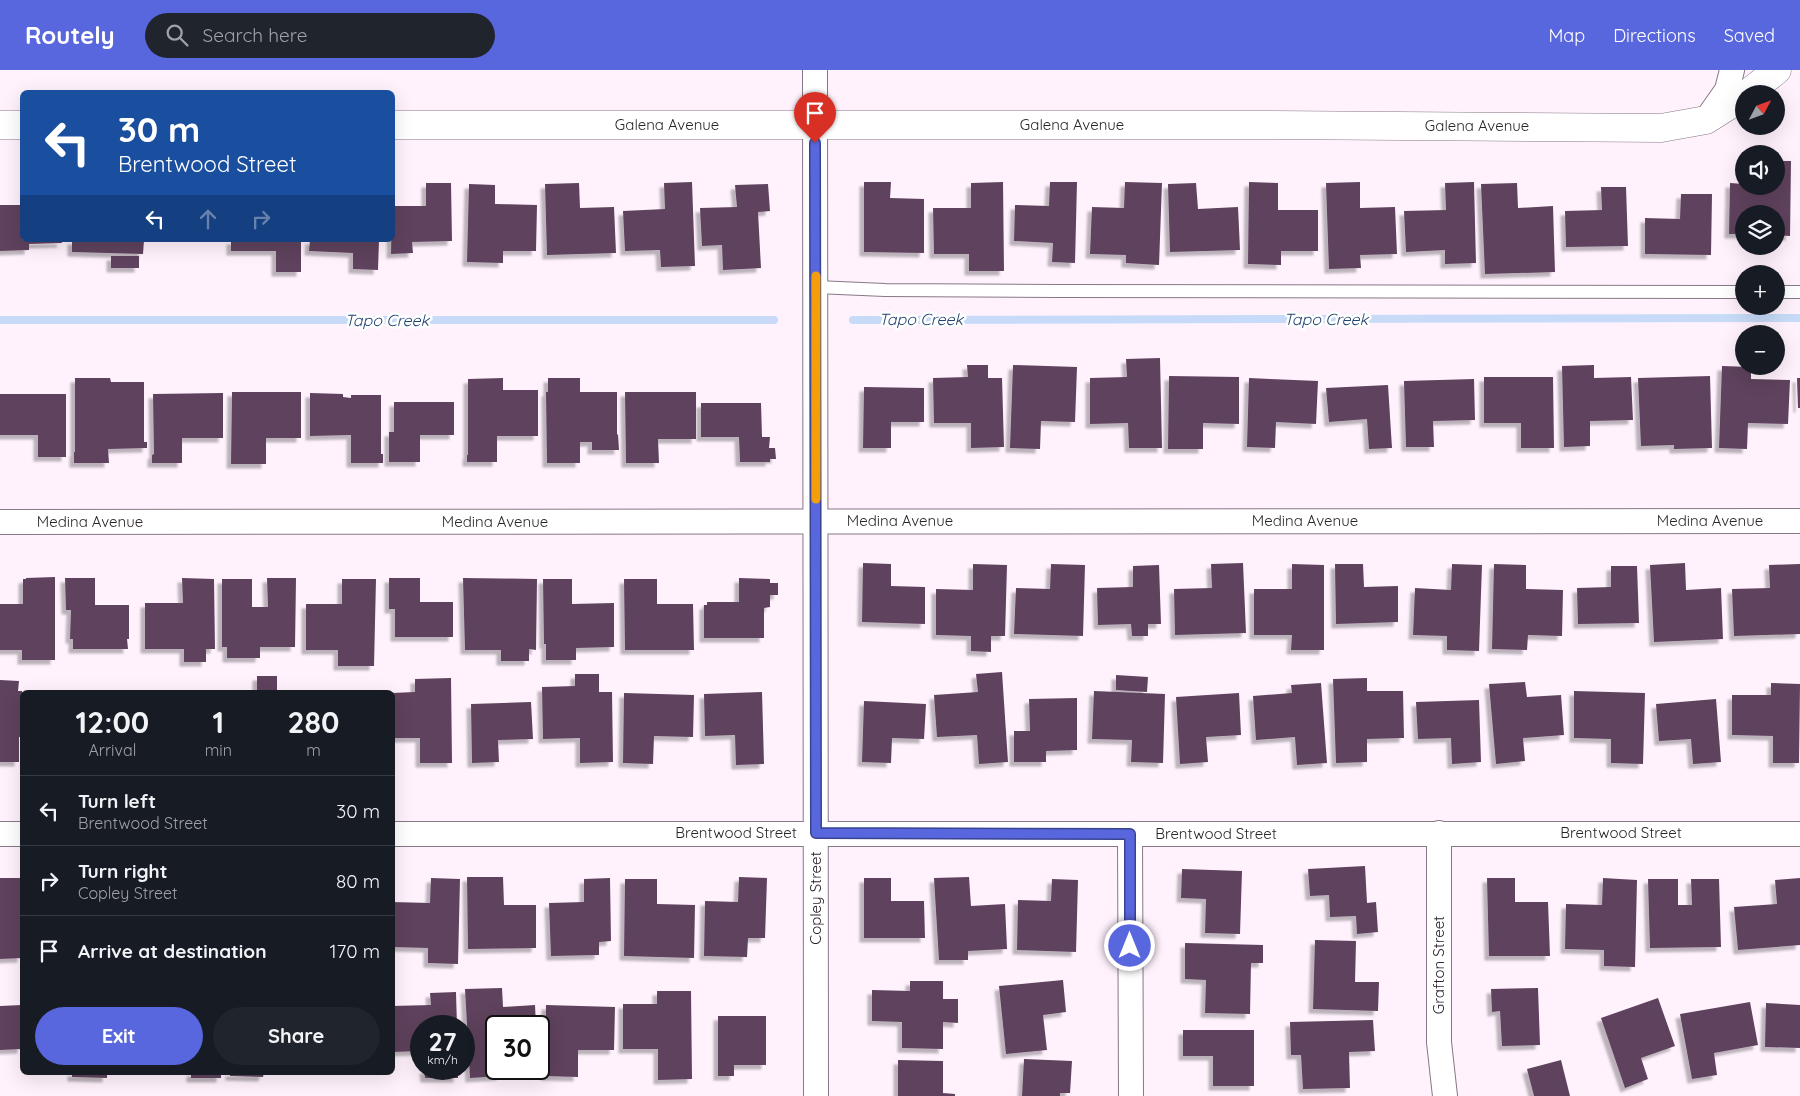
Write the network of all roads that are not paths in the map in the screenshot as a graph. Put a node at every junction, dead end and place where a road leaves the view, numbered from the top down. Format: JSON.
{"nodes":[{"id":1,"x":816,"y":70,"type":"edge"},
{"id":2,"x":1732,"y":70,"type":"edge"},
{"id":3,"x":1777,"y":70,"type":"edge"},
{"id":4,"x":1758,"y":85,"type":"edge"},
{"id":5,"x":1735,"y":102,"type":"edge"},
{"id":6,"x":1706,"y":120,"type":"junction"},
{"id":7,"x":395,"y":125,"type":"edge"},
{"id":8,"x":815,"y":125,"type":"junction"},
{"id":9,"x":0,"y":126,"type":"edge"},
{"id":10,"x":20,"y":126,"type":"edge"},
{"id":11,"x":816,"y":287,"type":"junction"},
{"id":12,"x":1735,"y":292,"type":"edge"},
{"id":13,"x":1785,"y":292,"type":"edge"},
{"id":14,"x":1800,"y":292,"type":"edge"},
{"id":15,"x":816,"y":521,"type":"junction"},
{"id":16,"x":1800,"y":521,"type":"edge"},
{"id":17,"x":0,"y":522,"type":"edge"},
{"id":18,"x":816,"y":833,"type":"junction"},
{"id":19,"x":1439,"y":833,"type":"junction"},
{"id":20,"x":0,"y":834,"type":"edge"},
{"id":21,"x":20,"y":834,"type":"edge"},
{"id":22,"x":395,"y":834,"type":"edge"},
{"id":23,"x":1130,"y":834,"type":"junction"},
{"id":24,"x":1800,"y":834,"type":"edge"},
{"id":25,"x":816,"y":1096,"type":"edge"},
{"id":26,"x":1131,"y":1096,"type":"edge"},
{"id":27,"x":1445,"y":1096,"type":"edge"}],
"edges":[{"from":1,"to":8,"type":"street","name":"Copley Street"},
{"from":2,"to":6,"type":"street"},
{"from":3,"to":4,"type":"street"},
{"from":5,"to":6,"type":"street","name":"Galena Avenue"},
{"from":6,"to":8,"type":"street","name":"Galena Avenue"},
{"from":7,"to":8,"type":"street","name":"Galena Avenue"},
{"from":8,"to":11,"type":"street","name":"Copley Street"},
{"from":9,"to":10,"type":"street"},
{"from":11,"to":12,"type":"lane"},
{"from":11,"to":15,"type":"street","name":"Copley Street"},
{"from":13,"to":14,"type":"lane"},
{"from":15,"to":16,"type":"street","name":"Medina Avenue"},
{"from":15,"to":17,"type":"street","name":"Medina Avenue"},
{"from":15,"to":18,"type":"street","name":"Copley Street"},
{"from":18,"to":22,"type":"street","name":"Brentwood Street"},
{"from":18,"to":23,"type":"street","name":"Brentwood Street"},
{"from":18,"to":25,"type":"street","name":"Copley Street"},
{"from":19,"to":23,"type":"street","name":"Brentwood Street"},
{"from":19,"to":24,"type":"street","name":"Brentwood Street"},
{"from":19,"to":27,"type":"street","name":"Grafton Street"},
{"from":20,"to":21,"type":"street"},
{"from":23,"to":26,"type":"street"}]}
